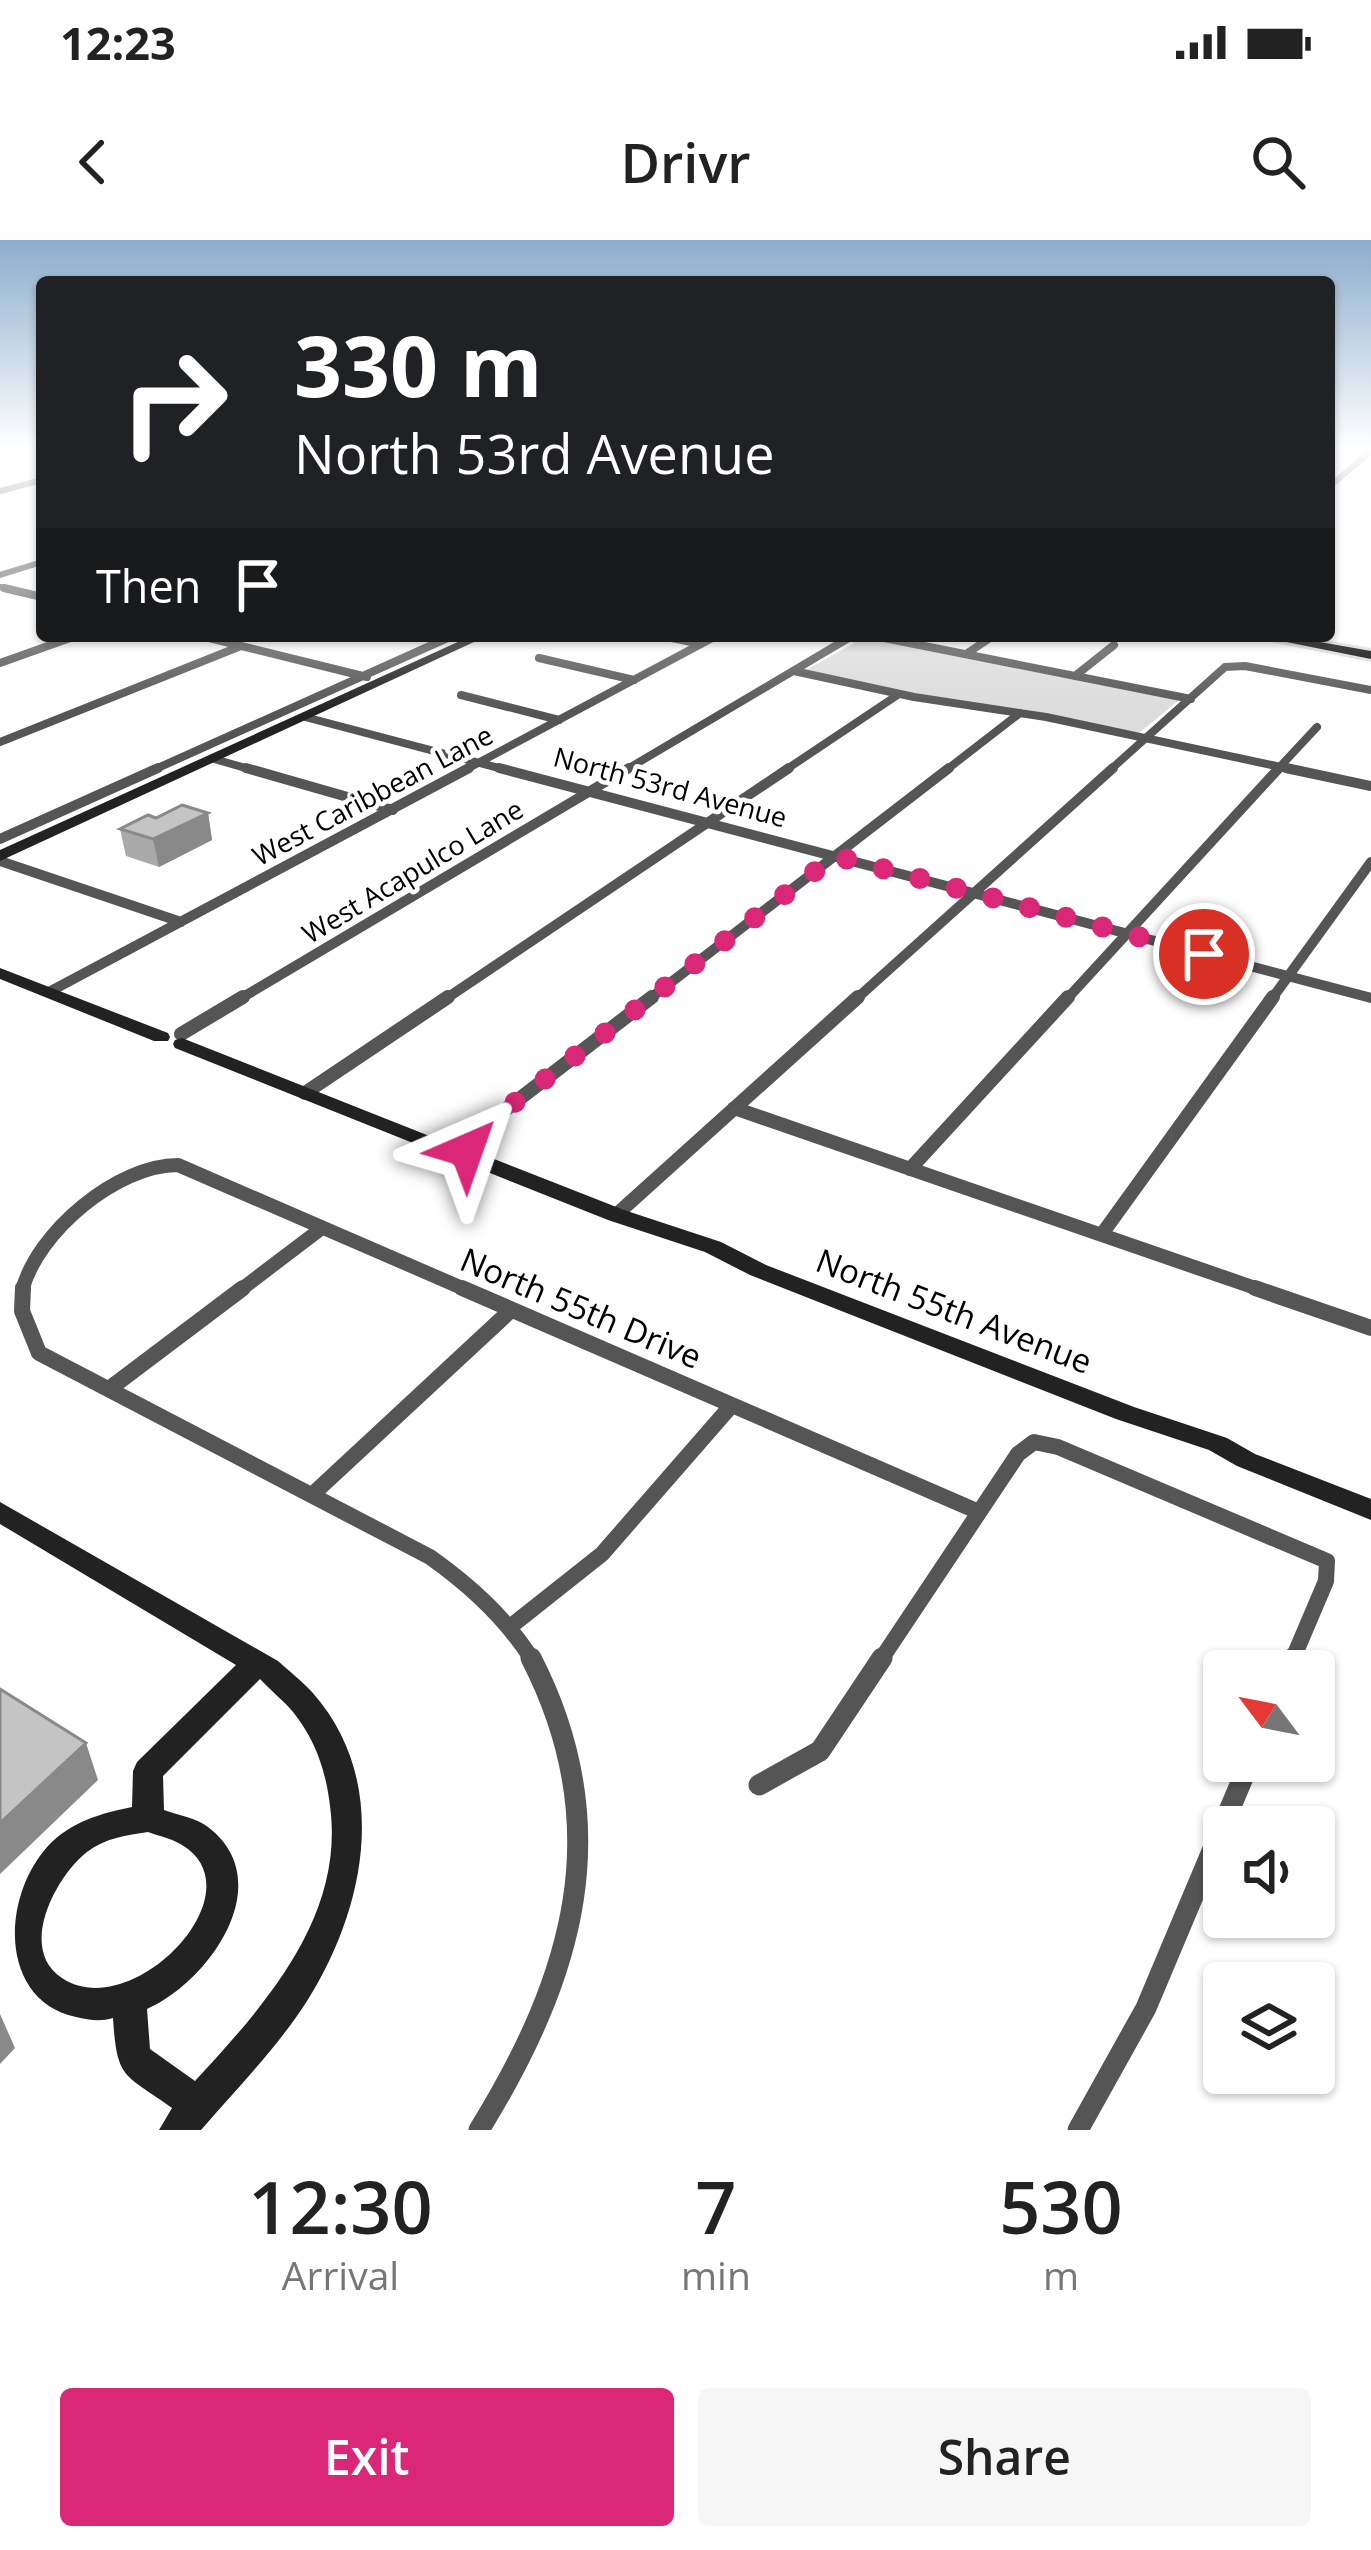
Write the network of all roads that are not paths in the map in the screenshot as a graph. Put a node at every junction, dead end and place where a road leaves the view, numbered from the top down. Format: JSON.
{"nodes":[{"id":1,"x":36,"y":564,"type":"edge"},
{"id":2,"x":0,"y":575,"type":"edge"},
{"id":3,"x":0,"y":586,"type":"edge"},
{"id":4,"x":36,"y":595,"type":"edge"},
{"id":5,"x":60,"y":642,"type":"edge"},
{"id":6,"x":225,"y":642,"type":"edge"},
{"id":7,"x":439,"y":642,"type":"edge"},
{"id":8,"x":468,"y":642,"type":"edge"},
{"id":9,"x":691,"y":642,"type":"edge"},
{"id":10,"x":705,"y":642,"type":"edge"},
{"id":11,"x":842,"y":642,"type":"edge"},
{"id":12,"x":905,"y":642,"type":"edge"},
{"id":13,"x":983,"y":642,"type":"edge"},
{"id":14,"x":1295,"y":642,"type":"edge"},
{"id":15,"x":701,"y":644,"type":"junction"},
{"id":16,"x":1114,"y":645,"type":"dead end"},
{"id":17,"x":241,"y":646,"type":"junction"},
{"id":18,"x":966,"y":654,"type":"junction"},
{"id":19,"x":1371,"y":656,"type":"edge"},
{"id":20,"x":539,"y":658,"type":"dead end"},
{"id":21,"x":0,"y":664,"type":"edge"},
{"id":22,"x":794,"y":671,"type":"junction"},
{"id":23,"x":364,"y":676,"type":"junction"},
{"id":24,"x":1075,"y":676,"type":"junction"},
{"id":25,"x":634,"y":680,"type":"junction"},
{"id":26,"x":384,"y":681,"type":"junction"},
{"id":27,"x":1371,"y":690,"type":"edge"},
{"id":28,"x":899,"y":694,"type":"junction"},
{"id":29,"x":461,"y":695,"type":"dead end"},
{"id":30,"x":1191,"y":699,"type":"junction"},
{"id":31,"x":1020,"y":713,"type":"junction"},
{"id":32,"x":305,"y":717,"type":"junction"},
{"id":33,"x":559,"y":720,"type":"junction"},
{"id":34,"x":1317,"y":727,"type":"dead end"},
{"id":35,"x":1147,"y":738,"type":"junction"},
{"id":36,"x":0,"y":742,"type":"edge"},
{"id":37,"x":214,"y":758,"type":"junction"},
{"id":38,"x":479,"y":763,"type":"junction"},
{"id":39,"x":1280,"y":766,"type":"junction"},
{"id":40,"x":120,"y":786,"type":"junction"},
{"id":41,"x":1371,"y":786,"type":"edge"},
{"id":42,"x":141,"y":792,"type":"junction"},
{"id":43,"x":591,"y":792,"type":"junction"},
{"id":44,"x":393,"y":810,"type":"junction"},
{"id":45,"x":708,"y":823,"type":"junction"},
{"id":46,"x":0,"y":839,"type":"edge"},
{"id":47,"x":835,"y":856,"type":"junction"},
{"id":48,"x":0,"y":858,"type":"edge"},
{"id":49,"x":1371,"y":862,"type":"edge"},
{"id":50,"x":975,"y":893,"type":"junction"},
{"id":51,"x":181,"y":922,"type":"junction"},
{"id":52,"x":1124,"y":932,"type":"junction"},
{"id":53,"x":0,"y":974,"type":"edge"},
{"id":54,"x":1289,"y":976,"type":"junction"},
{"id":55,"x":49,"y":992,"type":"junction"},
{"id":56,"x":1371,"y":998,"type":"edge"},
{"id":57,"x":174,"y":1038,"type":"junction"},
{"id":58,"x":305,"y":1093,"type":"junction"},
{"id":59,"x":734,"y":1108,"type":"junction"},
{"id":60,"x":463,"y":1149,"type":"junction"},
{"id":61,"x":910,"y":1169,"type":"junction"},
{"id":62,"x":616,"y":1215,"type":"junction"},
{"id":63,"x":322,"y":1228,"type":"junction"},
{"id":64,"x":1102,"y":1234,"type":"junction"},
{"id":65,"x":510,"y":1311,"type":"junction"},
{"id":66,"x":1371,"y":1328,"type":"edge"},
{"id":67,"x":109,"y":1389,"type":"junction"},
{"id":68,"x":731,"y":1406,"type":"junction"},
{"id":69,"x":313,"y":1494,"type":"junction"},
{"id":70,"x":1371,"y":1510,"type":"edge"},
{"id":71,"x":0,"y":1512,"type":"edge"},
{"id":72,"x":979,"y":1512,"type":"junction"},
{"id":73,"x":510,"y":1627,"type":"junction"},
{"id":74,"x":1297,"y":1650,"type":"edge"},
{"id":75,"x":257,"y":1664,"type":"junction"},
{"id":76,"x":1241,"y":1782,"type":"edge"},
{"id":77,"x":759,"y":1785,"type":"dead end"},
{"id":78,"x":148,"y":1819,"type":"junction"},
{"id":79,"x":129,"y":1999,"type":"junction"},
{"id":80,"x":187,"y":2118,"type":"edge"},
{"id":81,"x":479,"y":2130,"type":"edge"},
{"id":82,"x":1078,"y":2130,"type":"edge"}],
"edges":[{"from":1,"to":2,"type":"street"},
{"from":3,"to":4,"type":"street"},
{"from":5,"to":21,"type":"street"},
{"from":6,"to":17,"type":"street"},
{"from":7,"to":23,"type":"street"},
{"from":8,"to":26,"type":"street"},
{"from":9,"to":15,"type":"street"},
{"from":10,"to":15,"type":"street","name":"West Caribbean Lane"},
{"from":11,"to":22,"type":"street","name":"West Acapulco Lane"},
{"from":12,"to":18,"type":"street"},
{"from":13,"to":18,"type":"street"},
{"from":14,"to":19,"type":"main road"},
{"from":15,"to":25,"type":"street","name":"West Caribbean Lane"},
{"from":16,"to":24,"type":"street"},
{"from":17,"to":23,"type":"street"},
{"from":17,"to":36,"type":"street"},
{"from":18,"to":24,"type":"street"},
{"from":20,"to":25,"type":"street"},
{"from":22,"to":28,"type":"street"},
{"from":22,"to":43,"type":"street","name":"West Acapulco Lane"},
{"from":23,"to":26,"type":"street"},
{"from":23,"to":40,"type":"street"},
{"from":24,"to":30,"type":"street"},
{"from":25,"to":33,"type":"street","name":"West Caribbean Lane"},
{"from":26,"to":32,"type":"street"},
{"from":27,"to":30,"type":"street"},
{"from":28,"to":31,"type":"street"},
{"from":28,"to":45,"type":"street"},
{"from":29,"to":33,"type":"street"},
{"from":30,"to":35,"type":"street"},
{"from":31,"to":35,"type":"street"},
{"from":31,"to":47,"type":"street"},
{"from":32,"to":37,"type":"street"},
{"from":32,"to":38,"type":"street","name":"North 53rd Avenue"},
{"from":33,"to":38,"type":"street","name":"West Caribbean Lane"},
{"from":34,"to":39,"type":"street"},
{"from":35,"to":39,"type":"street"},
{"from":35,"to":50,"type":"street"},
{"from":37,"to":42,"type":"street"},
{"from":37,"to":44,"type":"street"},
{"from":38,"to":43,"type":"street","name":"North 53rd Avenue"},
{"from":38,"to":44,"type":"street","name":"West Caribbean Lane"},
{"from":39,"to":41,"type":"street"},
{"from":39,"to":52,"type":"street"},
{"from":40,"to":42,"type":"street"},
{"from":40,"to":46,"type":"street"},
{"from":42,"to":48,"type":"street"},
{"from":43,"to":45,"type":"street","name":"North 53rd Avenue"},
{"from":43,"to":57,"type":"street","name":"West Acapulco Lane"},
{"from":44,"to":51,"type":"street","name":"West Caribbean Lane"},
{"from":45,"to":47,"type":"street","name":"North 53rd Avenue"},
{"from":45,"to":58,"type":"street"},
{"from":47,"to":50,"type":"street","name":"North 53rd Avenue"},
{"from":47,"to":60,"type":"street"},
{"from":48,"to":51,"type":"street"},
{"from":49,"to":54,"type":"street"},
{"from":50,"to":52,"type":"street","name":"North 53rd Avenue"},
{"from":50,"to":59,"type":"street"},
{"from":51,"to":55,"type":"street","name":"West Caribbean Lane"},
{"from":52,"to":54,"type":"street","name":"North 53rd Avenue"},
{"from":52,"to":61,"type":"street"},
{"from":53,"to":55,"type":"street","name":"North 55th Avenue"},
{"from":54,"to":56,"type":"street","name":"North 53rd Avenue"},
{"from":54,"to":64,"type":"street"},
{"from":55,"to":57,"type":"street","name":"North 55th Avenue"},
{"from":57,"to":58,"type":"street","name":"North 55th Avenue"},
{"from":58,"to":60,"type":"street","name":"North 55th Avenue"},
{"from":59,"to":61,"type":"street"},
{"from":59,"to":62,"type":"street"},
{"from":60,"to":62,"type":"street","name":"North 55th Avenue"},
{"from":61,"to":64,"type":"street"},
{"from":62,"to":70,"type":"street","name":"North 55th Avenue"},
{"from":63,"to":65,"type":"street","name":"North 55th Drive"},
{"from":63,"to":67,"type":"street"},
{"from":63,"to":67,"type":"street","name":"North 55th Drive"},
{"from":64,"to":66,"type":"street"},
{"from":65,"to":68,"type":"street","name":"North 55th Drive"},
{"from":65,"to":69,"type":"street"},
{"from":67,"to":69,"type":"street"},
{"from":68,"to":72,"type":"street","name":"North 55th Drive"},
{"from":68,"to":73,"type":"street"},
{"from":69,"to":73,"type":"street"},
{"from":71,"to":75,"type":"street"},
{"from":72,"to":74,"type":"street"},
{"from":72,"to":77,"type":"street"},
{"from":73,"to":81,"type":"street"},
{"from":75,"to":78,"type":"street"},
{"from":75,"to":80,"type":"street"},
{"from":76,"to":82,"type":"street"},
{"from":78,"to":79,"type":"street"},
{"from":78,"to":79,"type":"street"},
{"from":79,"to":80,"type":"street"}]}
